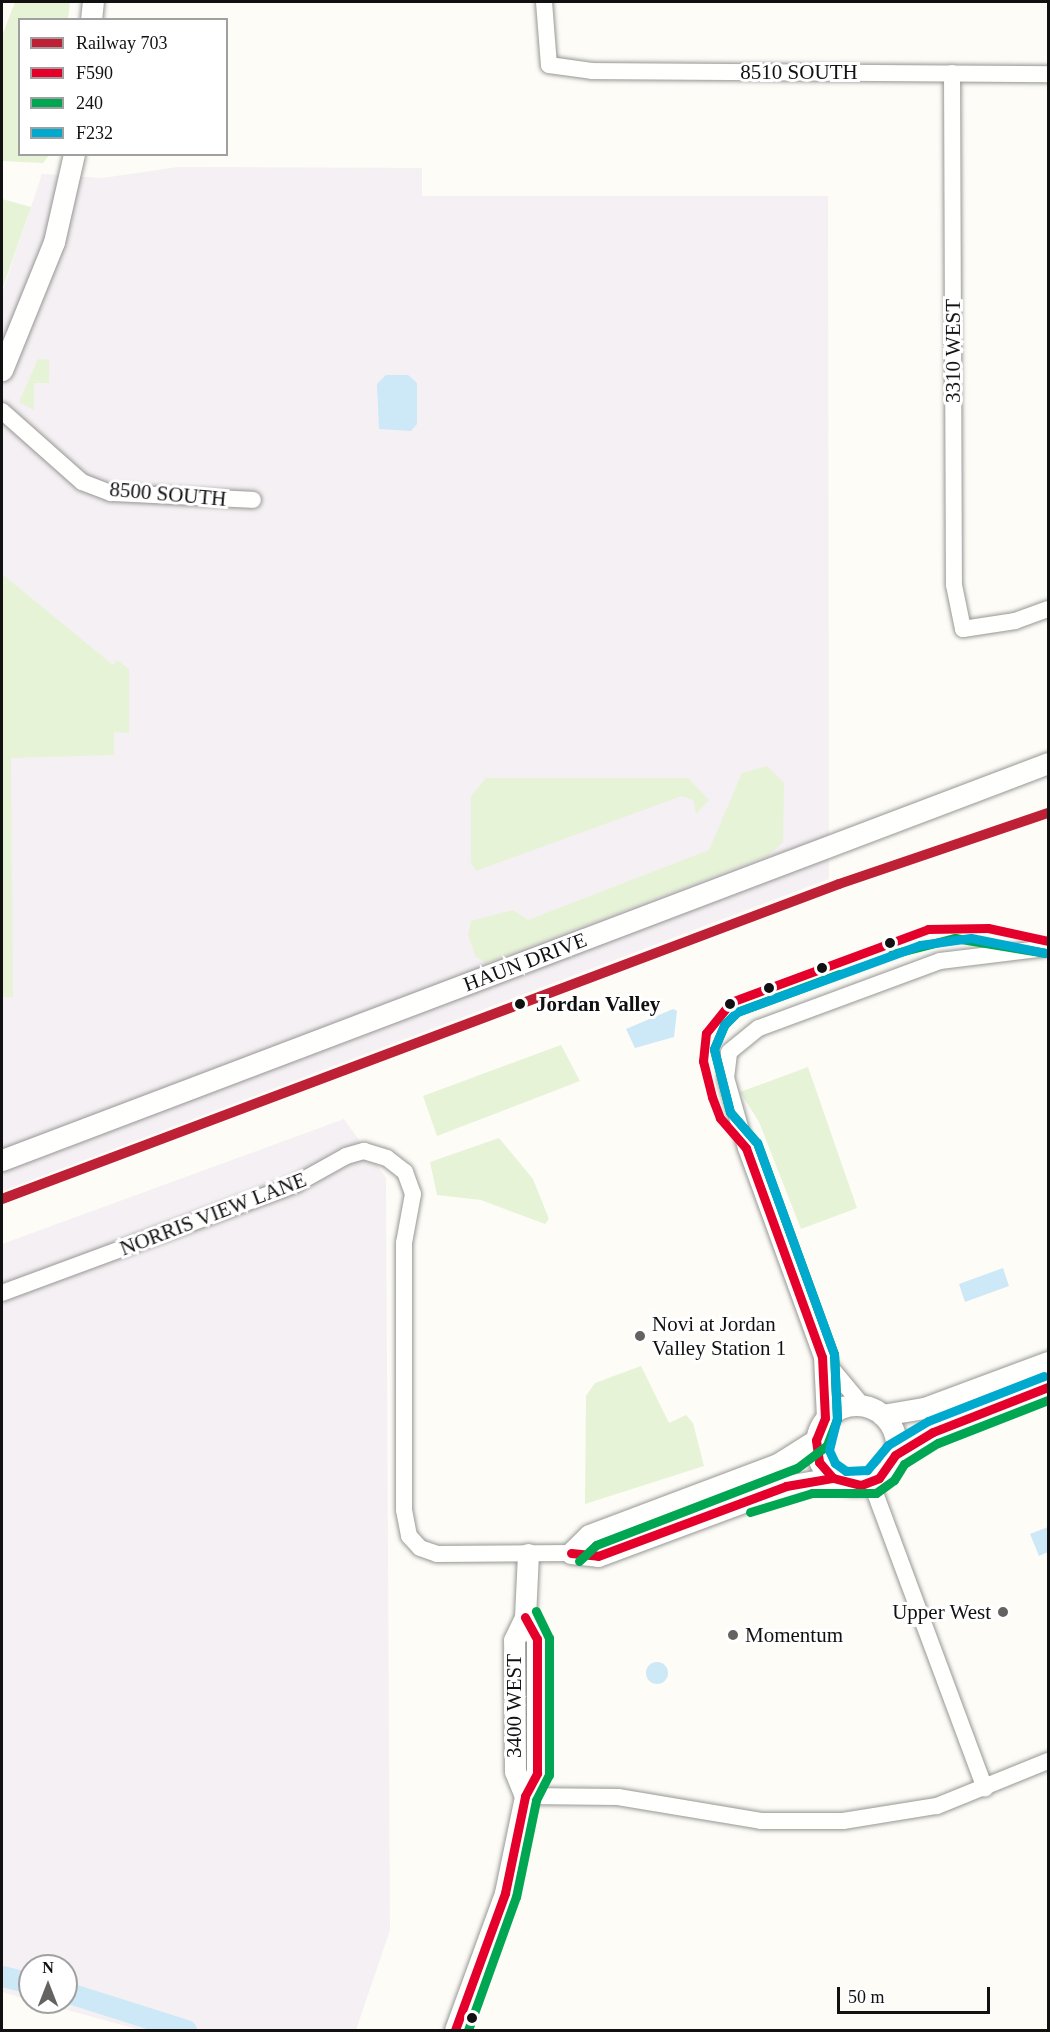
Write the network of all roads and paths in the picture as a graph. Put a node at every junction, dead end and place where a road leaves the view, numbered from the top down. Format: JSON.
{"nodes":[{"id":1,"x":93,"y":2,"type":"edge"},
{"id":2,"x":544,"y":2,"type":"edge"},
{"id":3,"x":91,"y":18,"type":"edge"},
{"id":4,"x":952,"y":73,"type":"junction"},
{"id":5,"x":1048,"y":74,"type":"edge"},
{"id":6,"x":74,"y":156,"type":"edge"},
{"id":7,"x":2,"y":370,"type":"edge"},
{"id":8,"x":2,"y":411,"type":"edge"},
{"id":9,"x":254,"y":500,"type":"dead end"},
{"id":10,"x":1048,"y":609,"type":"edge"},
{"id":11,"x":1048,"y":763,"type":"edge"},
{"id":12,"x":1048,"y":948,"type":"edge"},
{"id":13,"x":2,"y":1160,"type":"edge"},
{"id":14,"x":2,"y":1293,"type":"edge"},
{"id":15,"x":822,"y":1357,"type":"junction"},
{"id":16,"x":1048,"y":1362,"type":"edge"},
{"id":17,"x":1048,"y":1387,"type":"edge"},
{"id":18,"x":862,"y":1405,"type":"junction"},
{"id":19,"x":882,"y":1415,"type":"junction"},
{"id":20,"x":825,"y":1418,"type":"junction"},
{"id":21,"x":816,"y":1440,"type":"junction"},
{"id":22,"x":895,"y":1455,"type":"junction"},
{"id":23,"x":833,"y":1478,"type":"junction"},
{"id":24,"x":871,"y":1482,"type":"junction"},
{"id":25,"x":572,"y":1553,"type":"junction"},
{"id":26,"x":528,"y":1554,"type":"junction"},
{"id":27,"x":1048,"y":1761,"type":"edge"},
{"id":28,"x":985,"y":1788,"type":"junction"},
{"id":29,"x":525,"y":1796,"type":"junction"},
{"id":30,"x":455,"y":2031,"type":"edge"}],
"edges":[{"from":1,"to":3,"type":"street"},
{"from":2,"to":4,"type":"street","name":"8510 SOUTH"},
{"from":4,"to":5,"type":"street","name":"8510 SOUTH"},
{"from":4,"to":10,"type":"street","name":"3310 WEST"},
{"from":6,"to":7,"type":"street"},
{"from":8,"to":9,"type":"street","name":"8500 SOUTH"},
{"from":11,"to":13,"type":"street","name":"HAUN DRIVE"},
{"from":12,"to":15,"type":"street"},
{"from":14,"to":26,"type":"street","name":"NORRIS VIEW LANE"},
{"from":15,"to":18,"type":"street"},
{"from":15,"to":20,"type":"street"},
{"from":16,"to":19,"type":"street"},
{"from":17,"to":22,"type":"street"},
{"from":18,"to":19,"type":"street"},
{"from":18,"to":20,"type":"street"},
{"from":19,"to":22,"type":"street"},
{"from":20,"to":21,"type":"street"},
{"from":21,"to":23,"type":"street"},
{"from":21,"to":25,"type":"street"},
{"from":22,"to":24,"type":"street"},
{"from":23,"to":24,"type":"street"},
{"from":23,"to":25,"type":"street"},
{"from":24,"to":28,"type":"street"},
{"from":25,"to":26,"type":"street"},
{"from":26,"to":29,"type":"street","name":"3400 WEST"},
{"from":27,"to":28,"type":"street"},
{"from":28,"to":29,"type":"street"},
{"from":29,"to":30,"type":"street"}]}
